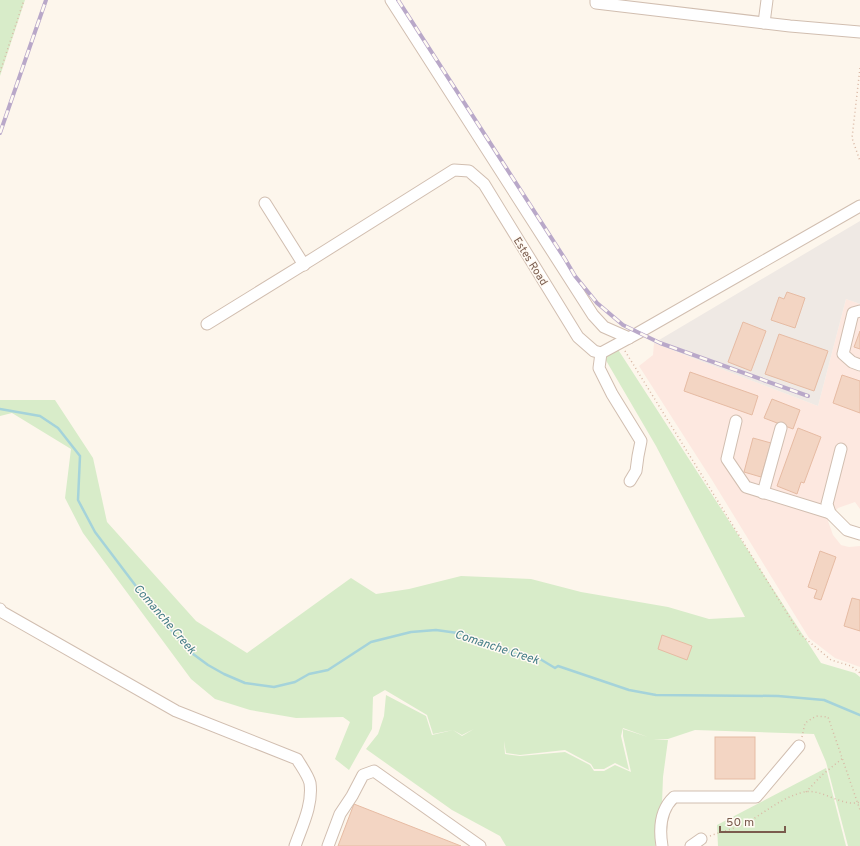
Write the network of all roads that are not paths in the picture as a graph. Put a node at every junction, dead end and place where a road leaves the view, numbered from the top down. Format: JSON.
{"nodes":[{"id":1,"x":391,"y":0,"type":"edge"},
{"id":2,"x":596,"y":0,"type":"edge"},
{"id":3,"x":767,"y":0,"type":"edge"},
{"id":4,"x":764,"y":23,"type":"junction"},
{"id":5,"x":860,"y":32,"type":"edge"},
{"id":6,"x":265,"y":203,"type":"dead end"},
{"id":7,"x":860,"y":206,"type":"edge"},
{"id":8,"x":304,"y":265,"type":"junction"},
{"id":9,"x":860,"y":311,"type":"edge"},
{"id":10,"x":207,"y":324,"type":"dead end"},
{"id":11,"x":625,"y":340,"type":"junction"},
{"id":12,"x":601,"y":353,"type":"junction"},
{"id":13,"x":860,"y":365,"type":"edge"},
{"id":14,"x":736,"y":421,"type":"dead end"},
{"id":15,"x":781,"y":428,"type":"dead end"},
{"id":16,"x":841,"y":449,"type":"dead end"},
{"id":17,"x":630,"y":480,"type":"dead end"},
{"id":18,"x":763,"y":493,"type":"junction"},
{"id":19,"x":830,"y":513,"type":"junction"},
{"id":20,"x":860,"y":534,"type":"edge"},
{"id":21,"x":1,"y":610,"type":"edge"},
{"id":22,"x":799,"y":746,"type":"road end"},
{"id":23,"x":701,"y":839,"type":"road end"},
{"id":24,"x":295,"y":846,"type":"edge"},
{"id":25,"x":328,"y":846,"type":"edge"},
{"id":26,"x":480,"y":846,"type":"edge"},
{"id":27,"x":662,"y":846,"type":"edge"},
{"id":28,"x":691,"y":846,"type":"edge"}],
"edges":[{"from":1,"to":11,"type":"street"},
{"from":2,"to":4,"type":"street"},
{"from":3,"to":4,"type":"street"},
{"from":4,"to":5,"type":"street"},
{"from":6,"to":8,"type":"street"},
{"from":7,"to":11,"type":"street"},
{"from":8,"to":10,"type":"street","name":"Estes Road"},
{"from":8,"to":12,"type":"street","name":"Estes Road"},
{"from":9,"to":13,"type":"street"},
{"from":11,"to":12,"type":"street"},
{"from":12,"to":17,"type":"street"},
{"from":14,"to":18,"type":"street"},
{"from":15,"to":18,"type":"street"},
{"from":16,"to":19,"type":"street"},
{"from":18,"to":19,"type":"street"},
{"from":19,"to":20,"type":"street"},
{"from":21,"to":24,"type":"street"},
{"from":22,"to":27,"type":"street"},
{"from":23,"to":28,"type":"street"},
{"from":25,"to":26,"type":"street"}]}
